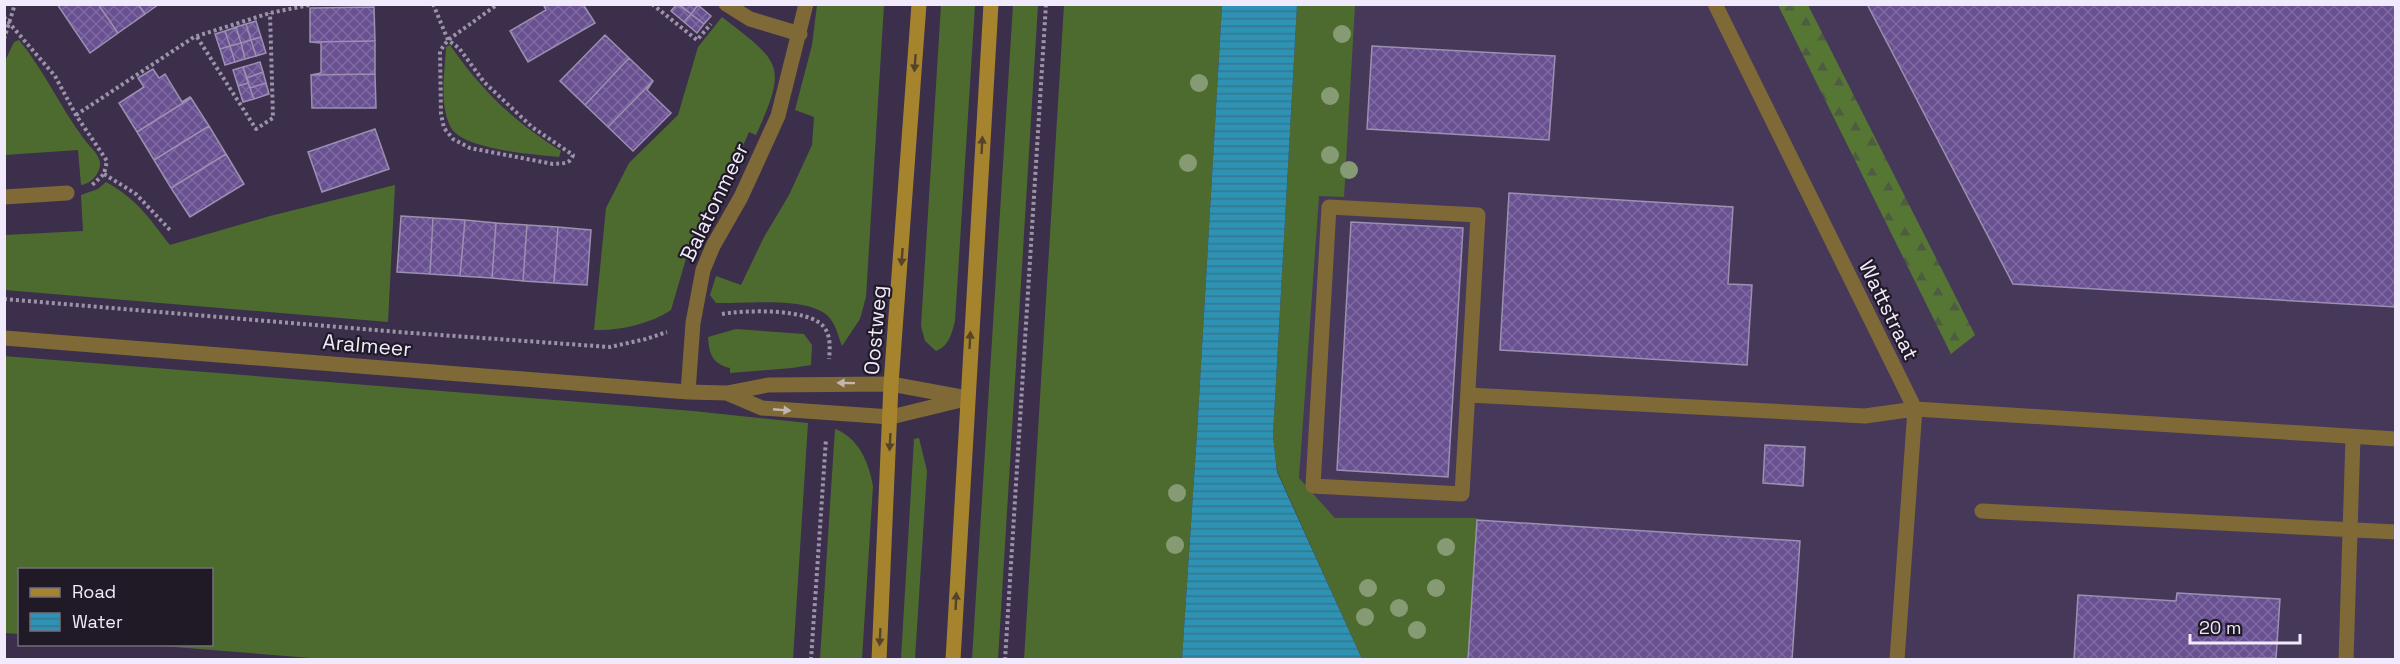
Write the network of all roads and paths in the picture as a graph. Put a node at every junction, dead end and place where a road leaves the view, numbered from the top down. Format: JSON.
{"nodes":[{"id":1,"x":15,"y":4,"type":"edge"},
{"id":2,"x":314,"y":4,"type":"edge"},
{"id":3,"x":433,"y":4,"type":"edge"},
{"id":4,"x":498,"y":4,"type":"edge"},
{"id":5,"x":652,"y":4,"type":"edge"},
{"id":6,"x":806,"y":4,"type":"edge"},
{"id":7,"x":919,"y":4,"type":"edge"},
{"id":8,"x":991,"y":4,"type":"edge"},
{"id":9,"x":1046,"y":4,"type":"edge"},
{"id":10,"x":1715,"y":4,"type":"edge"},
{"id":11,"x":726,"y":5,"type":"edge"},
{"id":12,"x":270,"y":13,"type":"junction"},
{"id":13,"x":4,"y":17,"type":"edge"},
{"id":14,"x":10,"y":23,"type":"junction"},
{"id":15,"x":800,"y":34,"type":"junction"},
{"id":16,"x":197,"y":37,"type":"junction"},
{"id":17,"x":4,"y":39,"type":"edge"},
{"id":18,"x":448,"y":40,"type":"junction"},
{"id":19,"x":76,"y":115,"type":"junction"},
{"id":20,"x":104,"y":174,"type":"junction"},
{"id":21,"x":67,"y":193,"type":"joint"},
{"id":22,"x":4,"y":197,"type":"edge"},
{"id":23,"x":170,"y":230,"type":"dead end"},
{"id":24,"x":4,"y":299,"type":"edge"},
{"id":25,"x":693,"y":323,"type":"junction"},
{"id":26,"x":4,"y":338,"type":"edge"},
{"id":27,"x":828,"y":383,"type":"junction"},
{"id":28,"x":891,"y":384,"type":"junction"},
{"id":29,"x":688,"y":392,"type":"junction"},
{"id":30,"x":727,"y":393,"type":"junction"},
{"id":31,"x":1468,"y":395,"type":"junction"},
{"id":32,"x":967,"y":398,"type":"junction"},
{"id":33,"x":1915,"y":409,"type":"junction"},
{"id":34,"x":826,"y":414,"type":"junction"},
{"id":35,"x":891,"y":417,"type":"junction"},
{"id":36,"x":2353,"y":437,"type":"junction"},
{"id":37,"x":2396,"y":439,"type":"edge"},
{"id":38,"x":1982,"y":511,"type":"dead end"},
{"id":39,"x":2351,"y":529,"type":"junction"},
{"id":40,"x":2396,"y":532,"type":"edge"},
{"id":41,"x":811,"y":660,"type":"edge"},
{"id":42,"x":879,"y":660,"type":"edge"},
{"id":43,"x":953,"y":660,"type":"edge"},
{"id":44,"x":1005,"y":660,"type":"edge"},
{"id":45,"x":1897,"y":660,"type":"edge"},
{"id":46,"x":2346,"y":660,"type":"edge"}],
"edges":[{"from":1,"to":14,"type":"path"},
{"from":2,"to":12,"type":"path"},
{"from":3,"to":18,"type":"path"},
{"from":4,"to":18,"type":"path"},
{"from":5,"to":11,"type":"path"},
{"from":6,"to":15,"type":"street","name":"Balatonmeer"},
{"from":7,"to":28,"type":"main road","name":"Oostweg","one_way":true},
{"from":32,"to":8,"type":"main road","one_way":true},
{"from":9,"to":44,"type":"path"},
{"from":10,"to":33,"type":"street","name":"Wattstraat"},
{"from":11,"to":15,"type":"street"},
{"from":12,"to":16,"type":"path"},
{"from":12,"to":16,"type":"path"},
{"from":13,"to":14,"type":"path"},
{"from":14,"to":17,"type":"path"},
{"from":14,"to":19,"type":"path"},
{"from":15,"to":25,"type":"street","name":"Balatonmeer"},
{"from":16,"to":19,"type":"path"},
{"from":18,"to":18,"type":"path"},
{"from":19,"to":20,"type":"path"},
{"from":20,"to":21,"type":"path"},
{"from":20,"to":23,"type":"path"},
{"from":21,"to":22,"type":"street"},
{"from":24,"to":25,"type":"path","name":"Aralmeer"},
{"from":25,"to":27,"type":"path","name":"Oostweg"},
{"from":25,"to":29,"type":"street","name":"Balatonmeer"},
{"from":26,"to":29,"type":"street","name":"Aralmeer"},
{"from":28,"to":27,"type":"street","name":"Aralmeer","one_way":true},
{"from":27,"to":30,"type":"street","name":"Aralmeer"},
{"from":28,"to":32,"type":"street","name":"Aralmeer"},
{"from":28,"to":35,"type":"main road","name":"Oostweg"},
{"from":29,"to":30,"type":"street","name":"Aralmeer"},
{"from":30,"to":34,"type":"street","name":"Aralmeer","one_way":true},
{"from":31,"to":31,"type":"street"},
{"from":31,"to":33,"type":"street"},
{"from":32,"to":35,"type":"street","name":"Aralmeer"},
{"from":43,"to":32,"type":"main road","one_way":true},
{"from":33,"to":36,"type":"street"},
{"from":33,"to":45,"type":"street"},
{"from":34,"to":35,"type":"street","name":"Aralmeer"},
{"from":34,"to":41,"type":"path"},
{"from":35,"to":42,"type":"main road","name":"Oostweg","one_way":true},
{"from":36,"to":37,"type":"street"},
{"from":36,"to":39,"type":"street"},
{"from":38,"to":39,"type":"street"},
{"from":39,"to":40,"type":"street"},
{"from":39,"to":46,"type":"street"}]}
